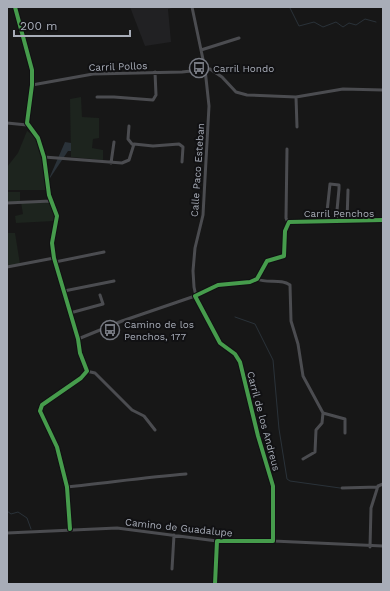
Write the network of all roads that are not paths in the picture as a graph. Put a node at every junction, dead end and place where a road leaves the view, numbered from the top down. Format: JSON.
{"nodes":[{"id":1,"x":16,"y":7,"type":"edge"},
{"id":2,"x":192,"y":7,"type":"edge"},
{"id":3,"x":239,"y":38,"type":"dead end"},
{"id":4,"x":201,"y":50,"type":"junction"},
{"id":5,"x":205,"y":69,"type":"junction"},
{"id":6,"x":156,"y":72,"type":"junction"},
{"id":7,"x":32,"y":85,"type":"junction"},
{"id":8,"x":383,"y":90,"type":"edge"},
{"id":9,"x":97,"y":97,"type":"dead end"},
{"id":10,"x":296,"y":97,"type":"junction"},
{"id":11,"x":7,"y":123,"type":"edge"},
{"id":12,"x":27,"y":124,"type":"junction"},
{"id":13,"x":129,"y":126,"type":"dead end"},
{"id":14,"x":297,"y":127,"type":"dead end"},
{"id":15,"x":114,"y":142,"type":"dead end"},
{"id":16,"x":132,"y":144,"type":"junction"},
{"id":17,"x":287,"y":149,"type":"dead end"},
{"id":18,"x":44,"y":157,"type":"junction"},
{"id":19,"x":182,"y":162,"type":"dead end"},
{"id":20,"x":111,"y":163,"type":"junction"},
{"id":21,"x":348,"y":190,"type":"dead end"},
{"id":22,"x":51,"y":201,"type":"junction"},
{"id":23,"x":7,"y":203,"type":"edge"},
{"id":24,"x":383,"y":220,"type":"edge"},
{"id":25,"x":326,"y":221,"type":"junction"},
{"id":26,"x":336,"y":221,"type":"junction"},
{"id":27,"x":347,"y":221,"type":"junction"},
{"id":28,"x":288,"y":223,"type":"junction"},
{"id":29,"x":104,"y":252,"type":"dead end"},
{"id":30,"x":54,"y":258,"type":"junction"},
{"id":31,"x":55,"y":262,"type":"junction"},
{"id":32,"x":7,"y":267,"type":"edge"},
{"id":33,"x":257,"y":279,"type":"junction"},
{"id":34,"x":114,"y":281,"type":"dead end"},
{"id":35,"x":64,"y":291,"type":"junction"},
{"id":36,"x":100,"y":294,"type":"dead end"},
{"id":37,"x":195,"y":296,"type":"junction"},
{"id":38,"x":70,"y":313,"type":"junction"},
{"id":39,"x":78,"y":339,"type":"junction"},
{"id":40,"x":86,"y":371,"type":"junction"},
{"id":41,"x":323,"y":413,"type":"junction"},
{"id":42,"x":155,"y":430,"type":"dead end"},
{"id":43,"x":345,"y":433,"type":"dead end"},
{"id":44,"x":303,"y":459,"type":"dead end"},
{"id":45,"x":186,"y":474,"type":"dead end"},
{"id":46,"x":383,"y":484,"type":"edge"},
{"id":47,"x":67,"y":487,"type":"junction"},
{"id":48,"x":378,"y":487,"type":"junction"},
{"id":49,"x":342,"y":488,"type":"dead end"},
{"id":50,"x":70,"y":529,"type":"junction"},
{"id":51,"x":7,"y":533,"type":"edge"},
{"id":52,"x":174,"y":535,"type":"junction"},
{"id":53,"x":217,"y":541,"type":"junction"},
{"id":54,"x":273,"y":541,"type":"junction"},
{"id":55,"x":370,"y":546,"type":"junction"},
{"id":56,"x":383,"y":546,"type":"edge"},
{"id":57,"x":172,"y":568,"type":"dead end"},
{"id":58,"x":215,"y":584,"type":"edge"}],
"edges":[{"from":1,"to":7,"type":"street"},
{"from":2,"to":4,"type":"street","name":"Calle Paco Esteban"},
{"from":3,"to":4,"type":"street"},
{"from":4,"to":5,"type":"street","name":"Calle Paco Esteban"},
{"from":5,"to":6,"type":"street","name":"Carril Pollos"},
{"from":5,"to":10,"type":"street"},
{"from":5,"to":37,"type":"street","name":"Calle Paco Esteban"},
{"from":6,"to":7,"type":"street","name":"Carril Pollos"},
{"from":6,"to":9,"type":"street"},
{"from":7,"to":12,"type":"street"},
{"from":8,"to":10,"type":"street"},
{"from":10,"to":14,"type":"street"},
{"from":11,"to":12,"type":"street"},
{"from":12,"to":18,"type":"street"},
{"from":13,"to":16,"type":"street"},
{"from":15,"to":20,"type":"street"},
{"from":16,"to":19,"type":"street"},
{"from":16,"to":20,"type":"street"},
{"from":17,"to":28,"type":"street"},
{"from":18,"to":20,"type":"street"},
{"from":18,"to":22,"type":"street"},
{"from":21,"to":27,"type":"street"},
{"from":22,"to":23,"type":"street"},
{"from":22,"to":30,"type":"street"},
{"from":24,"to":27,"type":"street","name":"Carril Penchos"},
{"from":25,"to":26,"type":"street","name":"Carril Penchos"},
{"from":25,"to":26,"type":"street"},
{"from":25,"to":28,"type":"street","name":"Carril Penchos"},
{"from":26,"to":27,"type":"street","name":"Carril Penchos"},
{"from":28,"to":33,"type":"street"},
{"from":29,"to":31,"type":"street"},
{"from":30,"to":31,"type":"street"},
{"from":30,"to":32,"type":"street"},
{"from":31,"to":35,"type":"street"},
{"from":33,"to":37,"type":"street"},
{"from":33,"to":41,"type":"street"},
{"from":34,"to":35,"type":"street"},
{"from":35,"to":38,"type":"street"},
{"from":36,"to":38,"type":"street"},
{"from":37,"to":39,"type":"street"},
{"from":37,"to":54,"type":"street","name":"Carril de los Andreus"},
{"from":38,"to":39,"type":"street"},
{"from":39,"to":40,"type":"street"},
{"from":40,"to":42,"type":"street"},
{"from":40,"to":47,"type":"street"},
{"from":41,"to":43,"type":"street"},
{"from":41,"to":44,"type":"street"},
{"from":45,"to":47,"type":"street"},
{"from":46,"to":48,"type":"street"},
{"from":47,"to":50,"type":"street"},
{"from":48,"to":49,"type":"street"},
{"from":48,"to":55,"type":"street"},
{"from":50,"to":51,"type":"street","name":"Camino de Guadalupe"},
{"from":50,"to":52,"type":"street","name":"Camino de Guadalupe"},
{"from":52,"to":53,"type":"street","name":"Camino de Guadalupe"},
{"from":52,"to":57,"type":"street"},
{"from":53,"to":54,"type":"street","name":"Camino de Guadalupe"},
{"from":53,"to":58,"type":"street"},
{"from":54,"to":55,"type":"street","name":"Camino de Guadalupe"},
{"from":55,"to":56,"type":"street","name":"Camino de Guadalupe"}]}
